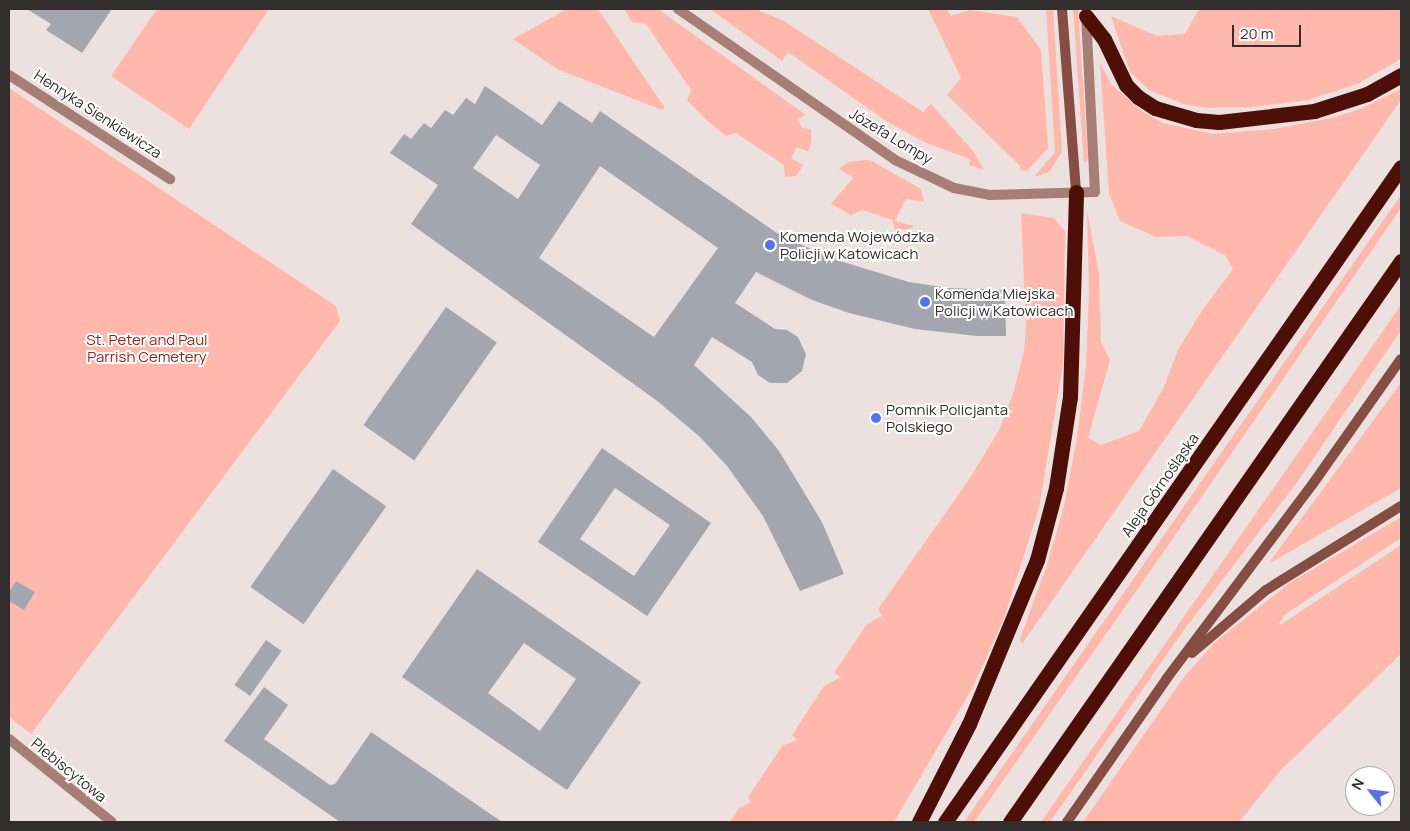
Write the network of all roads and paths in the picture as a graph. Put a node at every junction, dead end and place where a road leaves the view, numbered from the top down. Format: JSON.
{"nodes":[{"id":1,"x":678,"y":9,"type":"edge"},
{"id":2,"x":1062,"y":9,"type":"edge"},
{"id":3,"x":1086,"y":12,"type":"edge"},
{"id":4,"x":9,"y":75,"type":"edge"},
{"id":5,"x":1401,"y":75,"type":"edge"},
{"id":6,"x":1401,"y":167,"type":"edge"},
{"id":7,"x":170,"y":178,"type":"dead end"},
{"id":8,"x":1076,"y":192,"type":"junction"},
{"id":9,"x":1401,"y":261,"type":"edge"},
{"id":10,"x":1401,"y":359,"type":"edge"},
{"id":11,"x":1401,"y":506,"type":"edge"},
{"id":12,"x":1167,"y":678,"type":"junction"},
{"id":13,"x":9,"y":739,"type":"edge"},
{"id":14,"x":106,"y":821,"type":"edge"},
{"id":15,"x":919,"y":822,"type":"edge"},
{"id":16,"x":945,"y":822,"type":"edge"},
{"id":17,"x":1010,"y":822,"type":"edge"},
{"id":18,"x":1067,"y":822,"type":"edge"}],
"edges":[{"from":1,"to":8,"type":"street","name":"Józefa Lompy"},
{"from":2,"to":8,"type":"street"},
{"from":3,"to":5,"type":"highway"},
{"from":3,"to":8,"type":"street","name":"Józefa Lompy"},
{"from":4,"to":7,"type":"street","name":"Henryka Sienkiewicza"},
{"from":6,"to":16,"type":"highway","name":"Aleja Górnośląska"},
{"from":8,"to":15,"type":"highway"},
{"from":9,"to":17,"type":"highway"},
{"from":10,"to":12,"type":"street"},
{"from":11,"to":12,"type":"street"},
{"from":12,"to":18,"type":"street"},
{"from":13,"to":14,"type":"street","name":"Plebiscytowa"}]}
